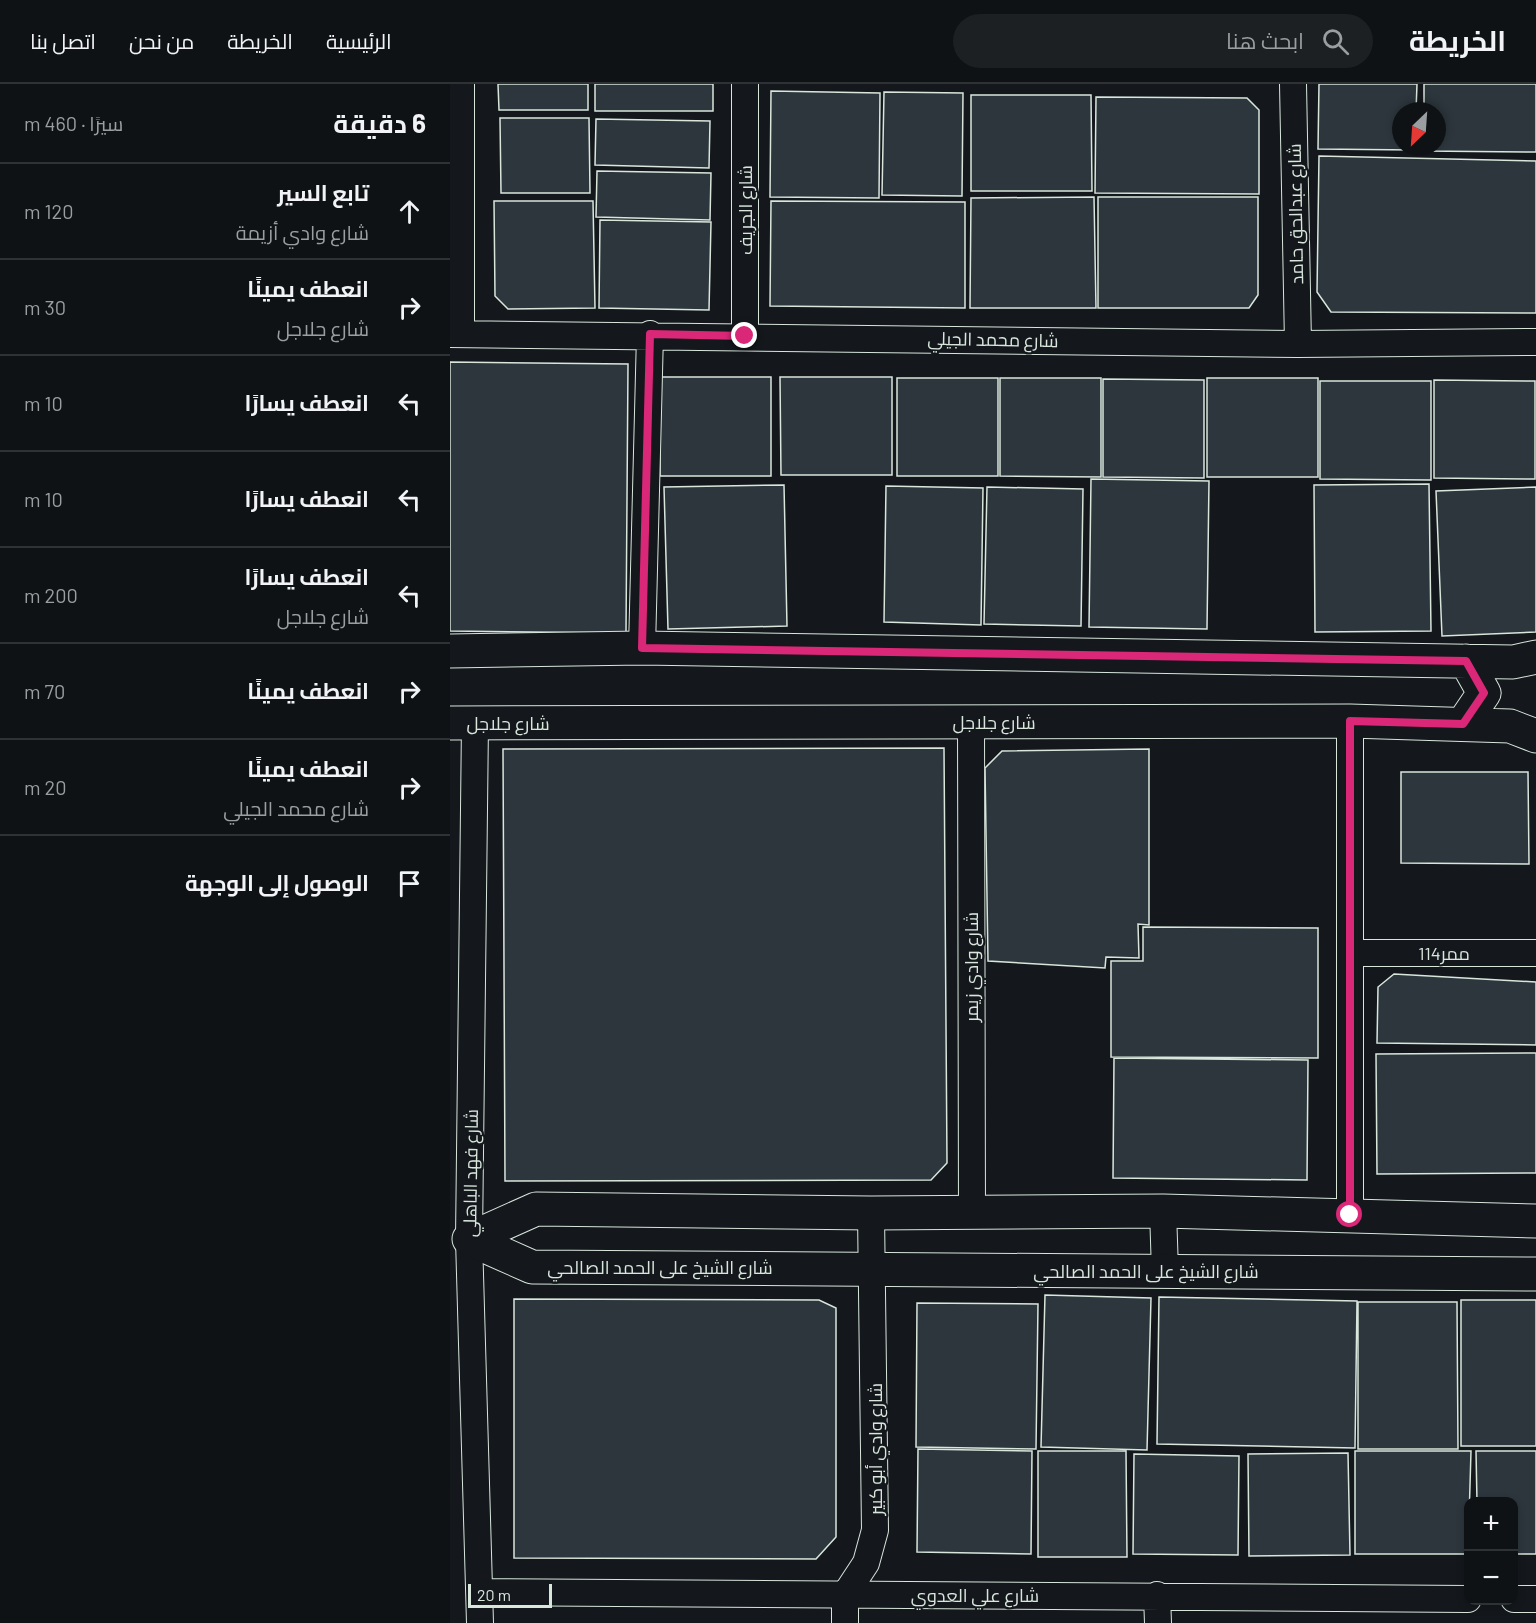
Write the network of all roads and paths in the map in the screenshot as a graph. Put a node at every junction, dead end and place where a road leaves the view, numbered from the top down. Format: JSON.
{"nodes":[{"id":1,"x":461,"y":84,"type":"edge"},
{"id":2,"x":745,"y":84,"type":"edge"},
{"id":3,"x":1293,"y":84,"type":"edge"},
{"id":4,"x":456,"y":334,"type":"edge"},
{"id":5,"x":650,"y":334,"type":"junction"},
{"id":6,"x":745,"y":336,"type":"junction"},
{"id":7,"x":1536,"y":342,"type":"edge"},
{"id":8,"x":1298,"y":344,"type":"junction"},
{"id":9,"x":642,"y":648,"type":"junction"},
{"id":10,"x":450,"y":651,"type":"edge"},
{"id":11,"x":1536,"y":657,"type":"edge"},
{"id":12,"x":1466,"y":661,"type":"junction"},
{"id":13,"x":1350,"y":721,"type":"junction"},
{"id":14,"x":971,"y":722,"type":"junction"},
{"id":15,"x":463,"y":723,"type":"edge"},
{"id":16,"x":1463,"y":724,"type":"junction"},
{"id":17,"x":1536,"y":736,"type":"edge"},
{"id":18,"x":1351,"y":953,"type":"junction"},
{"id":19,"x":1536,"y":953,"type":"edge"},
{"id":20,"x":972,"y":1211,"type":"junction"},
{"id":21,"x":1163,"y":1211,"type":"junction"},
{"id":22,"x":871,"y":1213,"type":"junction"},
{"id":23,"x":1350,"y":1215,"type":"junction"},
{"id":24,"x":1536,"y":1221,"type":"edge"},
{"id":25,"x":469,"y":1239,"type":"junction"},
{"id":26,"x":873,"y":1269,"type":"junction"},
{"id":27,"x":1165,"y":1271,"type":"junction"},
{"id":28,"x":1536,"y":1274,"type":"edge"},
{"id":29,"x":481,"y":1592,"type":"junction"},
{"id":30,"x":845,"y":1595,"type":"junction"},
{"id":31,"x":1157,"y":1595,"type":"junction"},
{"id":32,"x":1464,"y":1599,"type":"edge"},
{"id":33,"x":1518,"y":1599,"type":"edge"},
{"id":34,"x":1536,"y":1599,"type":"edge"},
{"id":35,"x":480,"y":1623,"type":"edge"},
{"id":36,"x":845,"y":1623,"type":"edge"},
{"id":37,"x":1158,"y":1623,"type":"edge"}],
"edges":[{"from":1,"to":4,"type":"street"},
{"from":2,"to":6,"type":"street","name":"شارع الجريف"},
{"from":3,"to":8,"type":"street","name":"شارع عبدالحق حامد"},
{"from":4,"to":5,"type":"street","name":"شارع محمد الجيلي"},
{"from":5,"to":6,"type":"street","name":"شارع محمد الجيلي"},
{"from":5,"to":9,"type":"street"},
{"from":6,"to":8,"type":"street","name":"شارع محمد الجيلي"},
{"from":7,"to":8,"type":"street","name":"شارع محمد الجيلي"},
{"from":9,"to":10,"type":"street"},
{"from":9,"to":12,"type":"street"},
{"from":11,"to":12,"type":"street"},
{"from":12,"to":16,"type":"street"},
{"from":13,"to":14,"type":"street","name":"شارع جلاجل"},
{"from":13,"to":16,"type":"street","name":"شارع جلاجل"},
{"from":13,"to":18,"type":"street"},
{"from":14,"to":15,"type":"street","name":"شارع جلاجل"},
{"from":14,"to":20,"type":"street","name":"شارع وادي زيمر"},
{"from":15,"to":25,"type":"street","name":"شارع فهد الباهلي"},
{"from":16,"to":17,"type":"street","name":"شارع جلاجل"},
{"from":18,"to":19,"type":"street","name":"ممر114"},
{"from":18,"to":23,"type":"street"},
{"from":20,"to":21,"type":"street"},
{"from":20,"to":22,"type":"street"},
{"from":21,"to":23,"type":"street"},
{"from":21,"to":27,"type":"street"},
{"from":22,"to":25,"type":"street"},
{"from":22,"to":26,"type":"street","name":"شارع وادي أبو كبير"},
{"from":23,"to":24,"type":"street"},
{"from":25,"to":26,"type":"street","name":"شارع الشيخ على الحمد الصالحي"},
{"from":25,"to":29,"type":"street","name":"شارع فهد الباهلي"},
{"from":26,"to":27,"type":"street","name":"شارع الشيخ على الحمد الصالحي"},
{"from":26,"to":30,"type":"street","name":"شارع وادي أبو كبير"},
{"from":27,"to":28,"type":"street","name":"شارع الشيخ على الحمد الصالحي"},
{"from":29,"to":30,"type":"street","name":"شارع علي العدوي"},
{"from":29,"to":35,"type":"street","name":"شارع فهد الباهلي"},
{"from":30,"to":31,"type":"street","name":"شارع علي العدوي"},
{"from":30,"to":36,"type":"street"},
{"from":31,"to":32,"type":"street","name":"شارع علي العدوي"},
{"from":31,"to":37,"type":"street"},
{"from":33,"to":34,"type":"street"}]}
